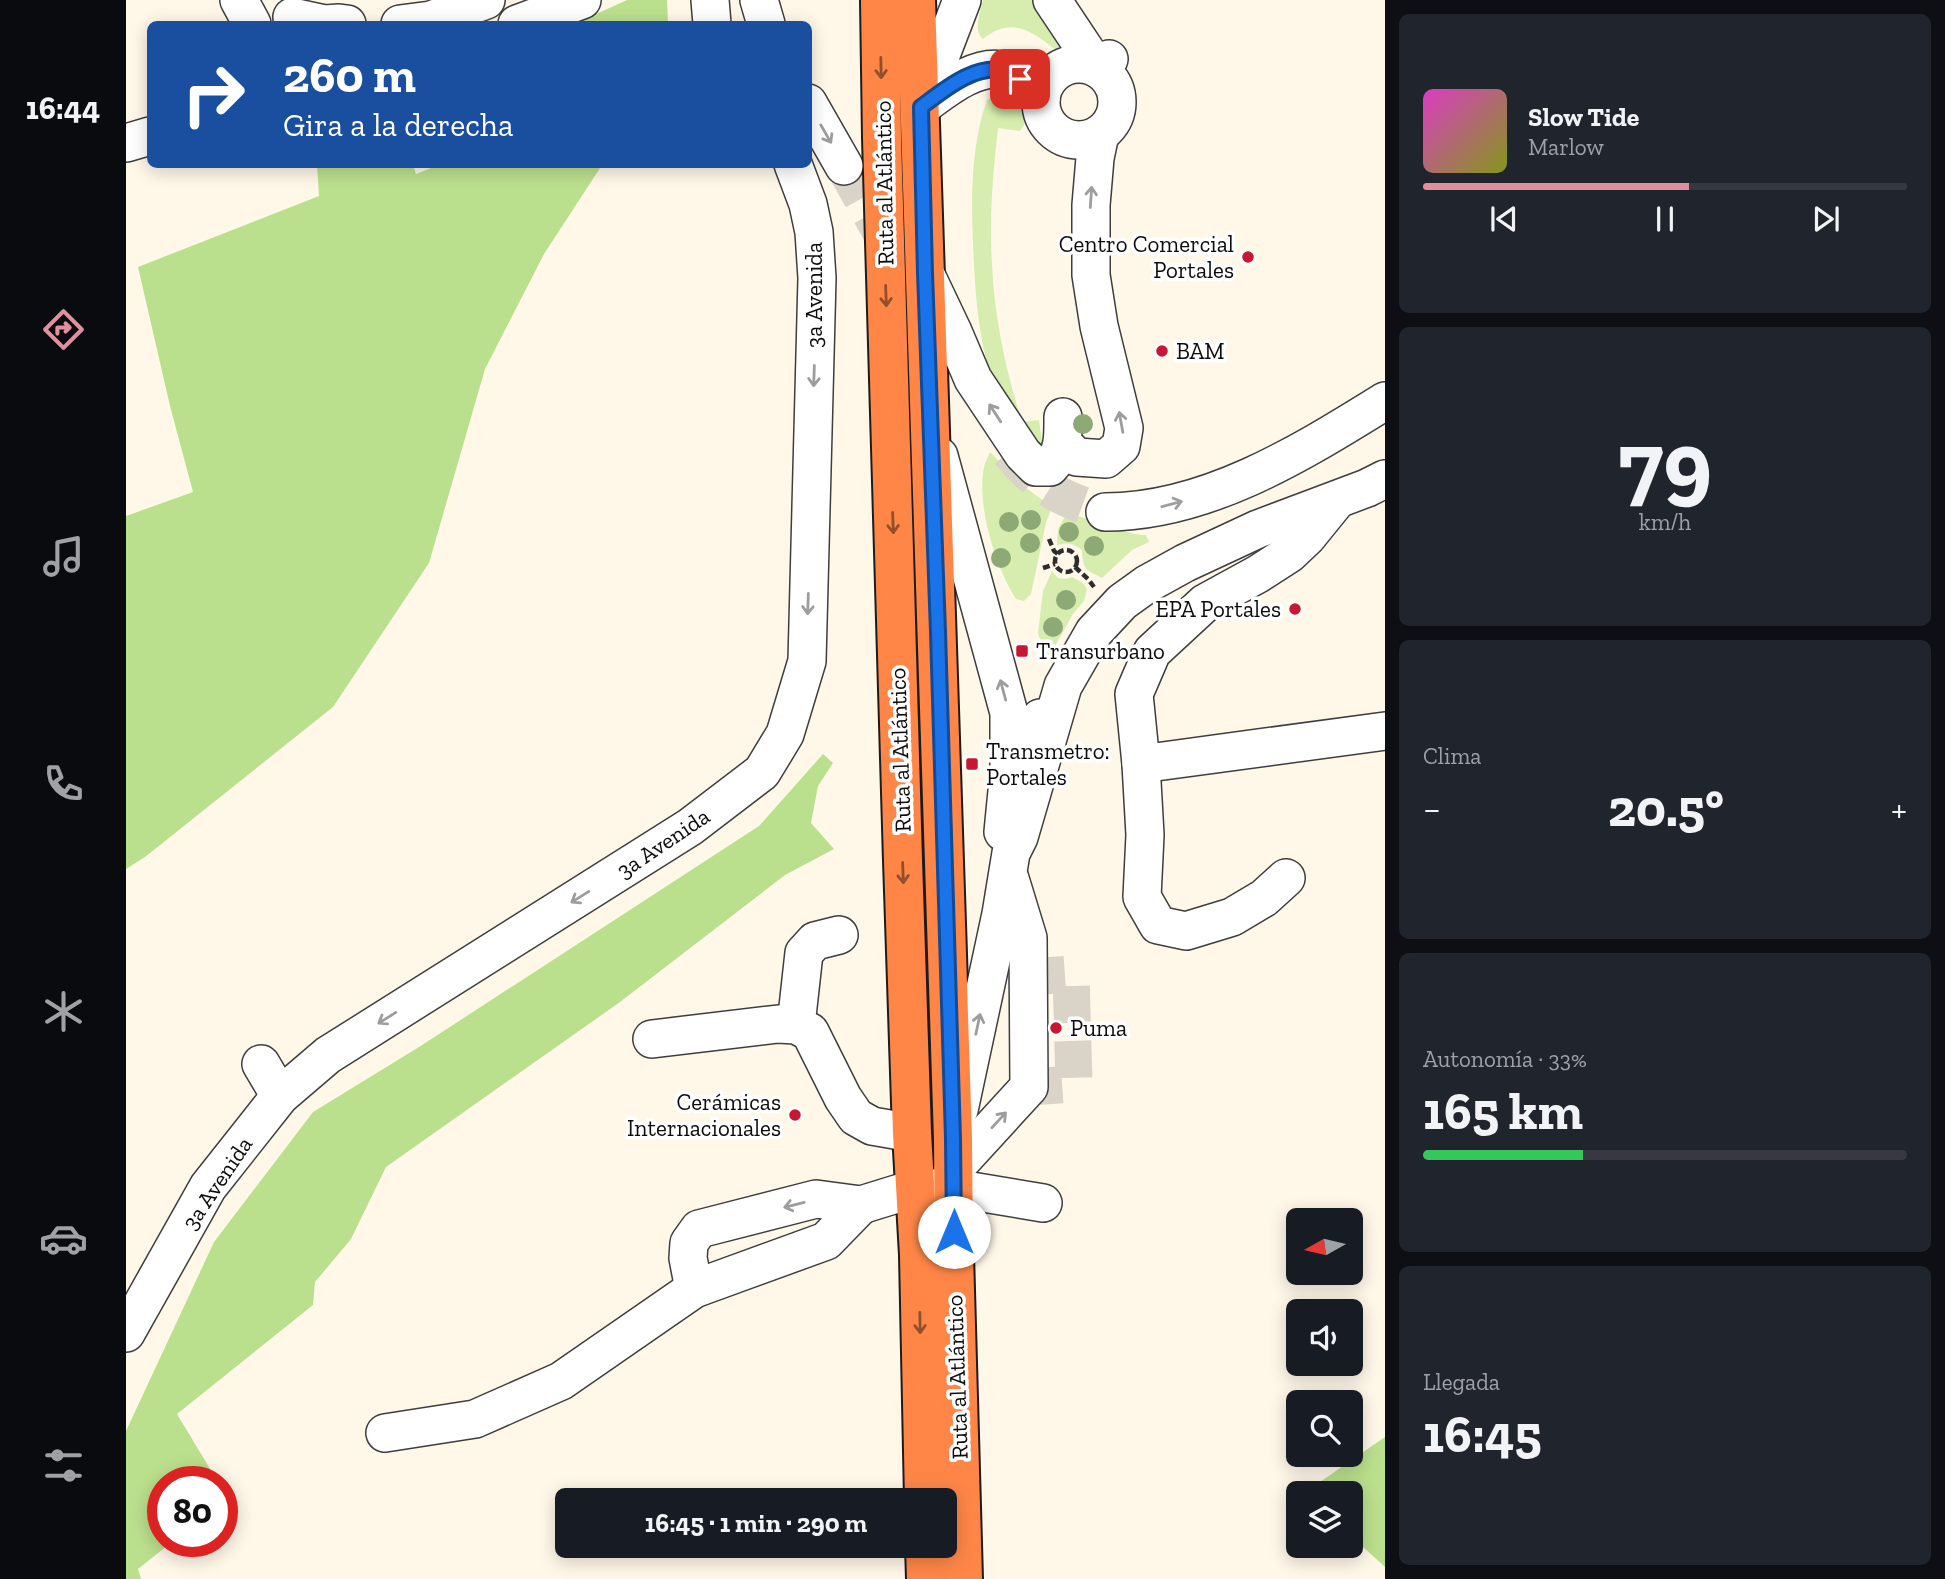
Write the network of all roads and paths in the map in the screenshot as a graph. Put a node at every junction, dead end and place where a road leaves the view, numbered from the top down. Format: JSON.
{"nodes":[{"id":1,"x":239,"y":0,"type":"edge"},
{"id":2,"x":486,"y":0,"type":"edge"},
{"id":3,"x":582,"y":0,"type":"edge"},
{"id":4,"x":710,"y":0,"type":"edge"},
{"id":5,"x":759,"y":0,"type":"edge"},
{"id":6,"x":880,"y":0,"type":"edge"},
{"id":7,"x":916,"y":0,"type":"edge"},
{"id":8,"x":962,"y":0,"type":"edge"},
{"id":9,"x":1052,"y":0,"type":"edge"},
{"id":10,"x":290,"y":14,"type":"edge"},
{"id":11,"x":250,"y":21,"type":"edge"},
{"id":12,"x":314,"y":21,"type":"edge"},
{"id":13,"x":423,"y":21,"type":"edge"},
{"id":14,"x":525,"y":21,"type":"edge"},
{"id":15,"x":712,"y":21,"type":"edge"},
{"id":16,"x":765,"y":21,"type":"edge"},
{"id":17,"x":1113,"y":72,"type":"junction"},
{"id":18,"x":1041,"y":99,"type":"junction"},
{"id":19,"x":921,"y":107,"type":"junction"},
{"id":20,"x":812,"y":110,"type":"edge"},
{"id":21,"x":1100,"y":134,"type":"junction"},
{"id":22,"x":147,"y":137,"type":"edge"},
{"id":23,"x":126,"y":143,"type":"edge"},
{"id":24,"x":844,"y":166,"type":"tunnel mouth"},
{"id":25,"x":794,"y":168,"type":"edge"},
{"id":26,"x":925,"y":273,"type":"junction"},
{"id":27,"x":1385,"y":401,"type":"edge"},
{"id":28,"x":931,"y":426,"type":"junction"},
{"id":29,"x":1385,"y":453,"type":"edge"},
{"id":30,"x":1385,"y":479,"type":"edge"},
{"id":31,"x":1337,"y":499,"type":"junction"},
{"id":32,"x":1105,"y":513,"type":"tunnel mouth"},
{"id":33,"x":1049,"y":539,"type":"dead end"},
{"id":34,"x":1058,"y":554,"type":"junction"},
{"id":35,"x":1055,"y":564,"type":"junction"},
{"id":36,"x":1074,"y":567,"type":"junction"},
{"id":37,"x":1043,"y":568,"type":"dead end"},
{"id":38,"x":1098,"y":594,"type":"dead end"},
{"id":39,"x":1385,"y":731,"type":"edge"},
{"id":40,"x":1010,"y":744,"type":"junction"},
{"id":41,"x":1141,"y":765,"type":"junction"},
{"id":42,"x":1010,"y":863,"type":"junction"},
{"id":43,"x":1286,"y":878,"type":"dead end"},
{"id":44,"x":839,"y":935,"type":"dead end"},
{"id":45,"x":796,"y":1025,"type":"junction"},
{"id":46,"x":652,"y":1039,"type":"dead end"},
{"id":47,"x":261,"y":1064,"type":"dead end"},
{"id":48,"x":280,"y":1096,"type":"junction"},
{"id":49,"x":912,"y":1133,"type":"junction"},
{"id":50,"x":953,"y":1166,"type":"junction"},
{"id":51,"x":916,"y":1188,"type":"junction"},
{"id":52,"x":1043,"y":1203,"type":"dead end"},
{"id":53,"x":861,"y":1205,"type":"junction"},
{"id":54,"x":936,"y":1255,"type":"junction"},
{"id":55,"x":695,"y":1289,"type":"junction"},
{"id":56,"x":126,"y":1333,"type":"edge"},
{"id":57,"x":385,"y":1433,"type":"dead end"},
{"id":58,"x":925,"y":1488,"type":"edge"},
{"id":59,"x":925,"y":1558,"type":"edge"},
{"id":60,"x":926,"y":1579,"type":"edge"},
{"id":61,"x":962,"y":1579,"type":"edge"}],
"edges":[{"from":1,"to":11,"type":"street"},
{"from":2,"to":13,"type":"street"},
{"from":3,"to":14,"type":"street"},
{"from":4,"to":15,"type":"street"},
{"from":5,"to":16,"type":"street"},
{"from":6,"to":49,"type":"highway","name":"Ruta al Atlántico","one_way":true},
{"from":7,"to":19,"type":"highway","name":"Ruta al Atlántico"},
{"from":8,"to":19,"type":"street"},
{"from":9,"to":17,"type":"street"},
{"from":10,"to":12,"type":"street"},
{"from":17,"to":18,"type":"street"},
{"from":17,"to":21,"type":"street"},
{"from":18,"to":19,"type":"street"},
{"from":18,"to":21,"type":"street"},
{"from":19,"to":26,"type":"highway","name":"Ruta al Atlántico"},
{"from":20,"to":24,"type":"street","one_way":true},
{"from":21,"to":26,"type":"street"},
{"from":22,"to":23,"type":"street"},
{"from":25,"to":48,"type":"street","name":"3a Avenida","one_way":true},
{"from":26,"to":28,"type":"highway","name":"Ruta al Atlántico"},
{"from":32,"to":27,"type":"street","one_way":true},
{"from":40,"to":28,"type":"street","one_way":true},
{"from":28,"to":50,"type":"highway","name":"Ruta al Atlántico"},
{"from":29,"to":40,"type":"street"},
{"from":30,"to":31,"type":"street"},
{"from":31,"to":41,"type":"street"},
{"from":31,"to":42,"type":"street"},
{"from":33,"to":34,"type":"path"},
{"from":34,"to":35,"type":"path"},
{"from":34,"to":36,"type":"path"},
{"from":35,"to":36,"type":"path"},
{"from":35,"to":37,"type":"path"},
{"from":36,"to":38,"type":"path"},
{"from":39,"to":41,"type":"street"},
{"from":40,"to":42,"type":"street"},
{"from":41,"to":43,"type":"street"},
{"from":50,"to":42,"type":"street","one_way":true},
{"from":50,"to":42,"type":"street","one_way":true},
{"from":44,"to":45,"type":"street"},
{"from":45,"to":46,"type":"street"},
{"from":45,"to":49,"type":"street"},
{"from":47,"to":48,"type":"street"},
{"from":48,"to":56,"type":"street","name":"3a Avenida"},
{"from":49,"to":51,"type":"highway","name":"Ruta al Atlántico"},
{"from":50,"to":51,"type":"street"},
{"from":50,"to":52,"type":"street"},
{"from":50,"to":54,"type":"highway","name":"Ruta al Atlántico"},
{"from":51,"to":53,"type":"street"},
{"from":51,"to":54,"type":"highway","name":"Ruta al Atlántico"},
{"from":53,"to":55,"type":"street"},
{"from":53,"to":55,"type":"street","one_way":true},
{"from":54,"to":58,"type":"highway","name":"Ruta al Atlántico","one_way":true},
{"from":54,"to":61,"type":"highway","name":"Ruta al Atlántico"},
{"from":55,"to":57,"type":"street"},
{"from":59,"to":60,"type":"highway"}]}
